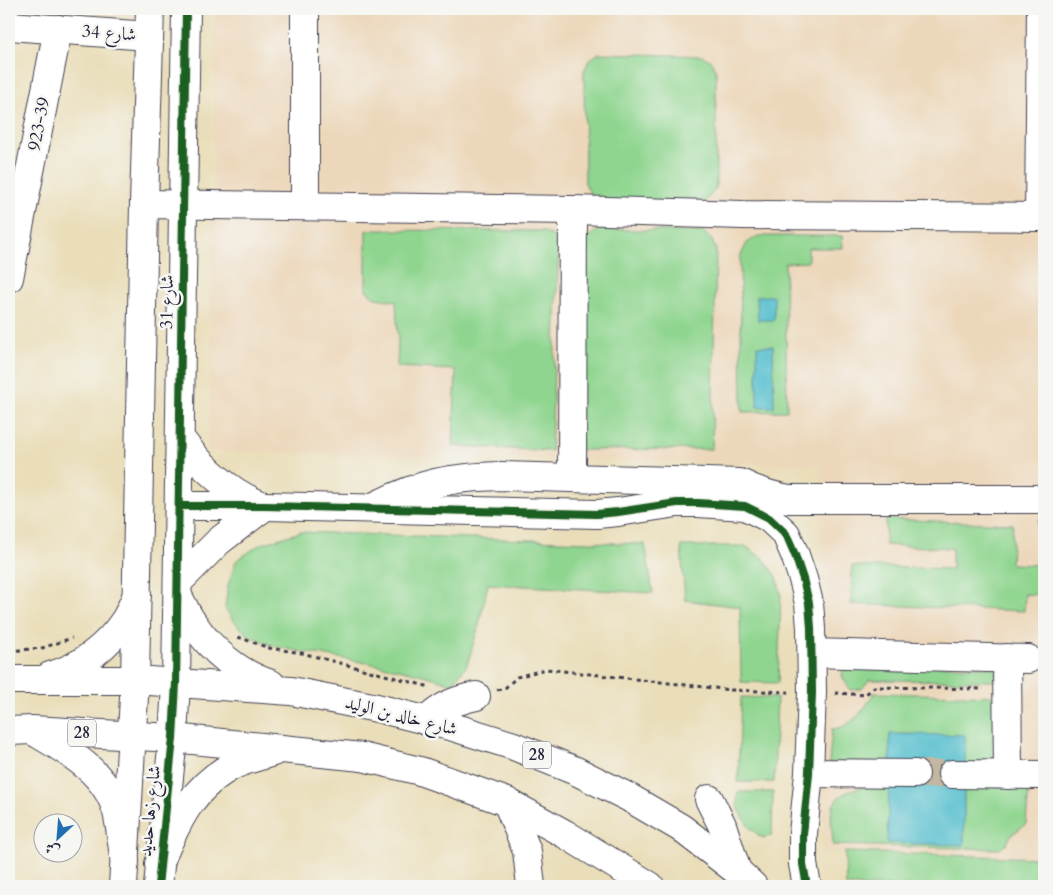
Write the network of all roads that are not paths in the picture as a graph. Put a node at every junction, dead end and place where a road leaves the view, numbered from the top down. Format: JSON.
{"nodes":[{"id":1,"x":150,"y":9,"type":"edge"},
{"id":2,"x":186,"y":9,"type":"edge"},
{"id":3,"x":305,"y":9,"type":"edge"},
{"id":4,"x":1041,"y":9,"type":"edge"},
{"id":5,"x":9,"y":26,"type":"edge"},
{"id":6,"x":58,"y":29,"type":"junction"},
{"id":7,"x":149,"y":36,"type":"junction"},
{"id":8,"x":144,"y":204,"type":"junction"},
{"id":9,"x":183,"y":204,"type":"junction"},
{"id":10,"x":305,"y":206,"type":"junction"},
{"id":11,"x":573,"y":210,"type":"junction"},
{"id":12,"x":1042,"y":217,"type":"edge"},
{"id":13,"x":9,"y":278,"type":"edge"},
{"id":14,"x":180,"y":438,"type":"junction"},
{"id":15,"x":572,"y":478,"type":"junction"},
{"id":16,"x":635,"y":480,"type":"junction"},
{"id":17,"x":754,"y":490,"type":"junction"},
{"id":18,"x":1044,"y":499,"type":"edge"},
{"id":19,"x":668,"y":504,"type":"junction"},
{"id":20,"x":179,"y":506,"type":"junction"},
{"id":21,"x":265,"y":506,"type":"junction"},
{"id":22,"x":369,"y":509,"type":"junction"},
{"id":23,"x":769,"y":518,"type":"junction"},
{"id":24,"x":178,"y":589,"type":"junction"},
{"id":25,"x":137,"y":595,"type":"junction"},
{"id":26,"x":812,"y":653,"type":"junction"},
{"id":27,"x":21,"y":680,"type":"edge"},
{"id":28,"x":135,"y":680,"type":"junction"},
{"id":29,"x":176,"y":683,"type":"junction"},
{"id":30,"x":291,"y":691,"type":"junction"},
{"id":31,"x":476,"y":696,"type":"road end"},
{"id":32,"x":426,"y":721,"type":"junction"},
{"id":33,"x":20,"y":731,"type":"edge"},
{"id":34,"x":173,"y":738,"type":"junction"},
{"id":35,"x":131,"y":749,"type":"junction"},
{"id":36,"x":282,"y":749,"type":"junction"},
{"id":37,"x":170,"y":767,"type":"junction"},
{"id":38,"x":810,"y":773,"type":"junction"},
{"id":39,"x":915,"y":774,"type":"tunnel mouth"},
{"id":40,"x":952,"y":774,"type":"tunnel mouth"},
{"id":41,"x":1008,"y":774,"type":"junction"},
{"id":42,"x":1044,"y":775,"type":"edge"},
{"id":43,"x":709,"y":799,"type":"dead end"},
{"id":44,"x":507,"y":802,"type":"junction"},
{"id":45,"x":124,"y":874,"type":"edge"},
{"id":46,"x":159,"y":875,"type":"edge"},
{"id":47,"x":745,"y":879,"type":"edge"},
{"id":48,"x":532,"y":886,"type":"edge"},
{"id":49,"x":650,"y":886,"type":"edge"},
{"id":50,"x":807,"y":886,"type":"edge"}],
"edges":[{"from":1,"to":7,"type":"street","name":"شارع 31"},
{"from":2,"to":9,"type":"street","name":"شارع 31"},
{"from":3,"to":10,"type":"street"},
{"from":4,"to":12,"type":"street"},
{"from":5,"to":6,"type":"street","name":"شارع 34"},
{"from":6,"to":7,"type":"street","name":"شارع 34"},
{"from":6,"to":13,"type":"street","name":"923-39"},
{"from":7,"to":8,"type":"street","name":"شارع 31"},
{"from":8,"to":9,"type":"street"},
{"from":8,"to":25,"type":"street","name":"شارع 31"},
{"from":9,"to":10,"type":"street"},
{"from":9,"to":14,"type":"street","name":"شارع 31"},
{"from":10,"to":11,"type":"street"},
{"from":11,"to":12,"type":"street"},
{"from":11,"to":15,"type":"street"},
{"from":14,"to":20,"type":"street","name":"شارع 31"},
{"from":14,"to":21,"type":"street"},
{"from":15,"to":16,"type":"street"},
{"from":15,"to":22,"type":"street"},
{"from":16,"to":17,"type":"street"},
{"from":16,"to":19,"type":"street"},
{"from":17,"to":18,"type":"street"},
{"from":17,"to":23,"type":"street"},
{"from":19,"to":22,"type":"street"},
{"from":19,"to":23,"type":"street"},
{"from":20,"to":21,"type":"street"},
{"from":20,"to":24,"type":"street","name":"شارع 31"},
{"from":21,"to":22,"type":"street"},
{"from":21,"to":24,"type":"street"},
{"from":23,"to":26,"type":"street"},
{"from":24,"to":29,"type":"street","name":"شارع 31"},
{"from":24,"to":30,"type":"street"},
{"from":25,"to":27,"type":"street"},
{"from":25,"to":28,"type":"street","name":"شارع 31"},
{"from":26,"to":38,"type":"street"},
{"from":26,"to":41,"type":"street"},
{"from":27,"to":28,"type":"street","name":"شارع خالد بن الوليد","number":"28"},
{"from":28,"to":29,"type":"street","name":"شارع خالد بن الوليد","number":"28"},
{"from":28,"to":35,"type":"street","name":"شارع زها حديد"},
{"from":29,"to":30,"type":"street","name":"شارع خالد بن الوليد","number":"28"},
{"from":29,"to":34,"type":"street","name":"شارع زها حديد"},
{"from":30,"to":32,"type":"street","name":"شارع خالد بن الوليد","number":"28"},
{"from":31,"to":32,"type":"street"},
{"from":32,"to":47,"type":"street","name":"شارع خالد بن الوليد","number":"28"},
{"from":33,"to":35,"type":"street","number":"28"},
{"from":33,"to":45,"type":"street"},
{"from":34,"to":35,"type":"street","number":"28"},
{"from":34,"to":36,"type":"street","number":"28"},
{"from":34,"to":37,"type":"street","name":"شارع زها حديد"},
{"from":35,"to":37,"type":"street"},
{"from":35,"to":45,"type":"street","name":"شارع زها حديد"},
{"from":36,"to":44,"type":"street","number":"28"},
{"from":36,"to":46,"type":"street"},
{"from":37,"to":46,"type":"street","name":"شارع زها حديد"},
{"from":38,"to":39,"type":"street"},
{"from":38,"to":50,"type":"street"},
{"from":40,"to":41,"type":"street"},
{"from":41,"to":42,"type":"street"},
{"from":43,"to":47,"type":"street"},
{"from":44,"to":48,"type":"street"},
{"from":44,"to":49,"type":"street","number":"28"}]}
